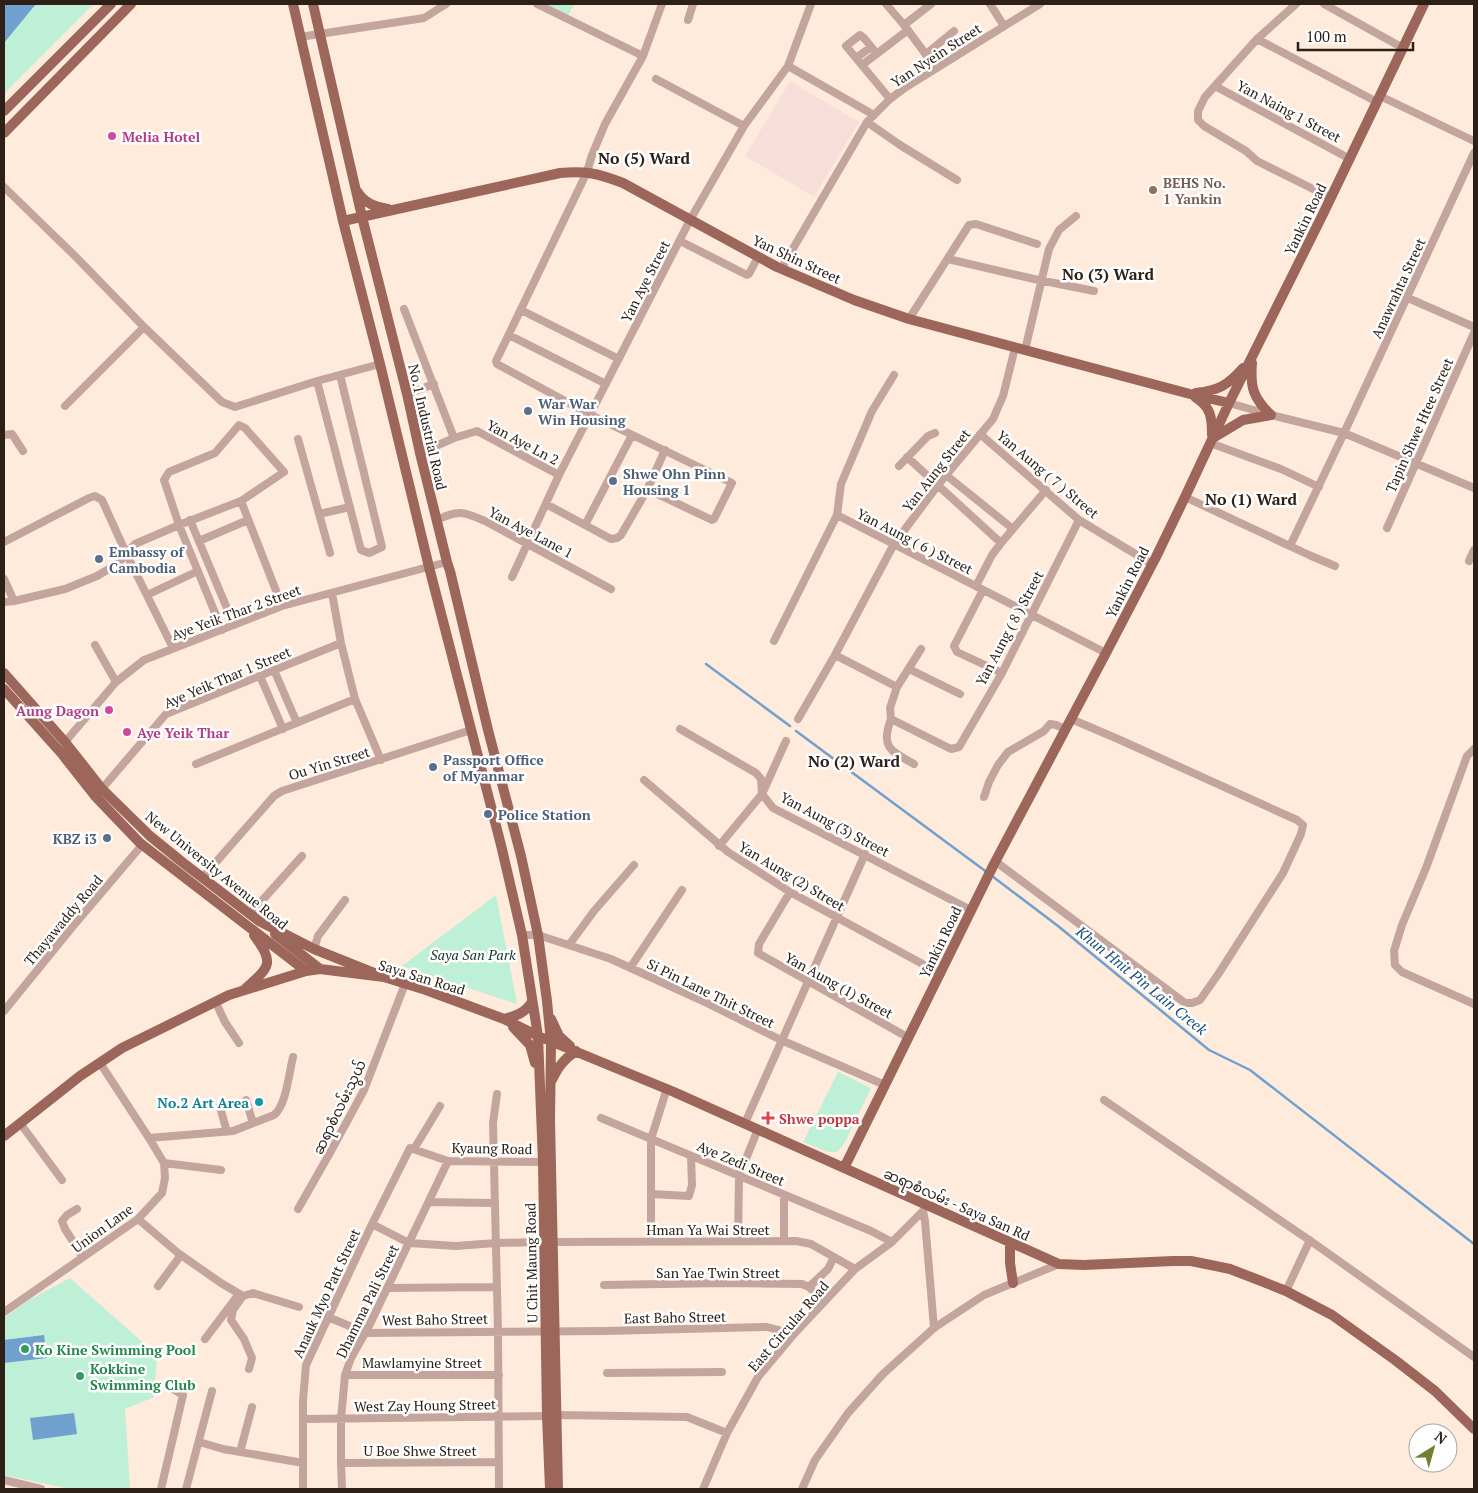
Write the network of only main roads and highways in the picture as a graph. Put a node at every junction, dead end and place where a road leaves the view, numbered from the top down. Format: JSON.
{"nodes":[{"id":1,"x":111,"y":4,"type":"edge"},
{"id":2,"x":131,"y":4,"type":"edge"},
{"id":3,"x":293,"y":4,"type":"edge"},
{"id":4,"x":313,"y":4,"type":"edge"},
{"id":5,"x":1424,"y":4,"type":"edge"},
{"id":6,"x":7,"y":108,"type":"edge"},
{"id":7,"x":21,"y":115,"type":"junction"},
{"id":8,"x":4,"y":119,"type":"edge"},
{"id":9,"x":4,"y":125,"type":"edge"},
{"id":10,"x":4,"y":133,"type":"edge"},
{"id":11,"x":354,"y":185,"type":"junction"},
{"id":12,"x":392,"y":210,"type":"junction"},
{"id":13,"x":362,"y":217,"type":"junction"},
{"id":14,"x":343,"y":221,"type":"junction"},
{"id":15,"x":382,"y":297,"type":"junction"},
{"id":16,"x":364,"y":300,"type":"junction"},
{"id":17,"x":1252,"y":357,"type":"junction"},
{"id":18,"x":403,"y":380,"type":"junction"},
{"id":19,"x":385,"y":384,"type":"junction"},
{"id":20,"x":1190,"y":394,"type":"junction"},
{"id":21,"x":1229,"y":403,"type":"junction"},
{"id":22,"x":1211,"y":441,"type":"junction"},
{"id":23,"x":423,"y":464,"type":"junction"},
{"id":24,"x":406,"y":469,"type":"junction"},
{"id":25,"x":465,"y":631,"type":"junction"},
{"id":26,"x":448,"y":637,"type":"junction"},
{"id":27,"x":4,"y":673,"type":"edge"},
{"id":28,"x":4,"y":689,"type":"edge"},
{"id":29,"x":481,"y":703,"type":"junction"},
{"id":30,"x":465,"y":707,"type":"junction"},
{"id":31,"x":99,"y":792,"type":"junction"},
{"id":32,"x":150,"y":836,"type":"junction"},
{"id":33,"x":142,"y":845,"type":"junction"},
{"id":34,"x":214,"y":887,"type":"junction"},
{"id":35,"x":208,"y":896,"type":"junction"},
{"id":36,"x":258,"y":921,"type":"junction"},
{"id":37,"x":248,"y":926,"type":"junction"},
{"id":38,"x":320,"y":969,"type":"junction"},
{"id":39,"x":306,"y":971,"type":"junction"},
{"id":40,"x":384,"y":977,"type":"junction"},
{"id":41,"x":244,"y":990,"type":"junction"},
{"id":42,"x":532,"y":1002,"type":"junction"},
{"id":43,"x":547,"y":1002,"type":"junction"},
{"id":44,"x":504,"y":1019,"type":"junction"},
{"id":45,"x":538,"y":1036,"type":"junction"},
{"id":46,"x":551,"y":1042,"type":"junction"},
{"id":47,"x":576,"y":1051,"type":"junction"},
{"id":48,"x":545,"y":1087,"type":"junction"},
{"id":49,"x":4,"y":1136,"type":"edge"},
{"id":50,"x":844,"y":1168,"type":"junction"},
{"id":51,"x":549,"y":1242,"type":"junction"},
{"id":52,"x":1010,"y":1242,"type":"junction"},
{"id":53,"x":1013,"y":1284,"type":"road end"},
{"id":54,"x":552,"y":1416,"type":"junction"},
{"id":55,"x":1474,"y":1429,"type":"edge"},
{"id":56,"x":550,"y":1489,"type":"edge"},
{"id":57,"x":558,"y":1489,"type":"edge"}],
"edges":[{"from":1,"to":6,"type":"main road"},
{"from":2,"to":7,"type":"main road"},
{"from":3,"to":14,"type":"main road"},
{"from":4,"to":11,"type":"main road","name":"No.1 Industrial Road"},
{"from":5,"to":17,"type":"main road","name":"Yankin Road"},
{"from":6,"to":8,"type":"main road"},
{"from":7,"to":9,"type":"main road"},
{"from":7,"to":10,"type":"main road"},
{"from":11,"to":12,"type":"main road"},
{"from":11,"to":13,"type":"main road","name":"No.1 Industrial Road"},
{"from":12,"to":13,"type":"main road","name":"Yan Shin Street"},
{"from":12,"to":20,"type":"main road","name":"Yan Shin Street"},
{"from":13,"to":14,"type":"main road","name":"Yan Shin Street"},
{"from":13,"to":15,"type":"main road","name":"No.1 Industrial Road"},
{"from":14,"to":16,"type":"main road"},
{"from":15,"to":16,"type":"main road"},
{"from":15,"to":18,"type":"main road","name":"No.1 Industrial Road"},
{"from":16,"to":19,"type":"main road"},
{"from":17,"to":20,"type":"main road"},
{"from":17,"to":21,"type":"main road","name":"Yankin Road"},
{"from":17,"to":22,"type":"main road"},
{"from":18,"to":19,"type":"main road"},
{"from":18,"to":23,"type":"main road","name":"No.1 Industrial Road"},
{"from":19,"to":24,"type":"main road"},
{"from":20,"to":21,"type":"main road","name":"Yan Shin Street"},
{"from":20,"to":22,"type":"main road"},
{"from":21,"to":22,"type":"main road","name":"Yankin Road"},
{"from":22,"to":50,"type":"main road","name":"Yankin Road"},
{"from":23,"to":24,"type":"main road"},
{"from":23,"to":25,"type":"main road","name":"No.1 Industrial Road"},
{"from":24,"to":26,"type":"main road"},
{"from":25,"to":26,"type":"main road"},
{"from":25,"to":29,"type":"main road","name":"No.1 Industrial Road"},
{"from":26,"to":30,"type":"main road"},
{"from":27,"to":31,"type":"main road","name":"New University Avenue Road"},
{"from":28,"to":31,"type":"main road","name":"New University Avenue Road"},
{"from":29,"to":30,"type":"main road"},
{"from":29,"to":43,"type":"main road","name":"No.1 Industrial Road"},
{"from":30,"to":42,"type":"main road"},
{"from":31,"to":32,"type":"main road","name":"New University Avenue Road"},
{"from":31,"to":33,"type":"main road","name":"New University Avenue Road"},
{"from":32,"to":33,"type":"main road"},
{"from":32,"to":34,"type":"main road","name":"New University Avenue Road"},
{"from":33,"to":35,"type":"main road","name":"New University Avenue Road"},
{"from":34,"to":35,"type":"main road"},
{"from":34,"to":36,"type":"main road","name":"New University Avenue Road"},
{"from":35,"to":37,"type":"main road","name":"New University Avenue Road"},
{"from":36,"to":38,"type":"main road","name":"New University Avenue Road"},
{"from":36,"to":40,"type":"main road"},
{"from":37,"to":39,"type":"main road","name":"New University Avenue Road"},
{"from":37,"to":41,"type":"main road"},
{"from":38,"to":39,"type":"main road","name":"Saya San Road"},
{"from":38,"to":40,"type":"main road","name":"Saya San Road"},
{"from":39,"to":41,"type":"main road","name":"Saya San Road"},
{"from":40,"to":44,"type":"main road","name":"Saya San Road"},
{"from":41,"to":49,"type":"main road","name":"Saya San Road"},
{"from":42,"to":44,"type":"main road"},
{"from":42,"to":45,"type":"main road"},
{"from":43,"to":46,"type":"main road"},
{"from":43,"to":47,"type":"main road"},
{"from":44,"to":45,"type":"main road","name":"Saya San Road"},
{"from":44,"to":48,"type":"main road"},
{"from":45,"to":46,"type":"main road","name":"Saya San Road"},
{"from":45,"to":48,"type":"main road","name":"U Chit Maung Road"},
{"from":46,"to":47,"type":"main road","name":"Saya San Road"},
{"from":46,"to":48,"type":"main road","name":"U Chit Maung Road"},
{"from":47,"to":48,"type":"main road"},
{"from":47,"to":50,"type":"main road","name":"Saya San Road"},
{"from":48,"to":51,"type":"main road","name":"U Chit Maung Road"},
{"from":48,"to":51,"type":"main road","name":"U Chit Maung Road"},
{"from":50,"to":52,"type":"main road","name":"ဆရာစံလမ်း - Saya San Rd"},
{"from":51,"to":54,"type":"main road","name":"U Chit Maung Road"},
{"from":52,"to":53,"type":"main road"},
{"from":52,"to":55,"type":"main road","name":"ဆရာစံလမ်း - Saya San Rd"},
{"from":54,"to":56,"type":"main road","name":"U Chit Maung Road"},
{"from":54,"to":57,"type":"main road","name":"U Chit Maung Road"}]}
